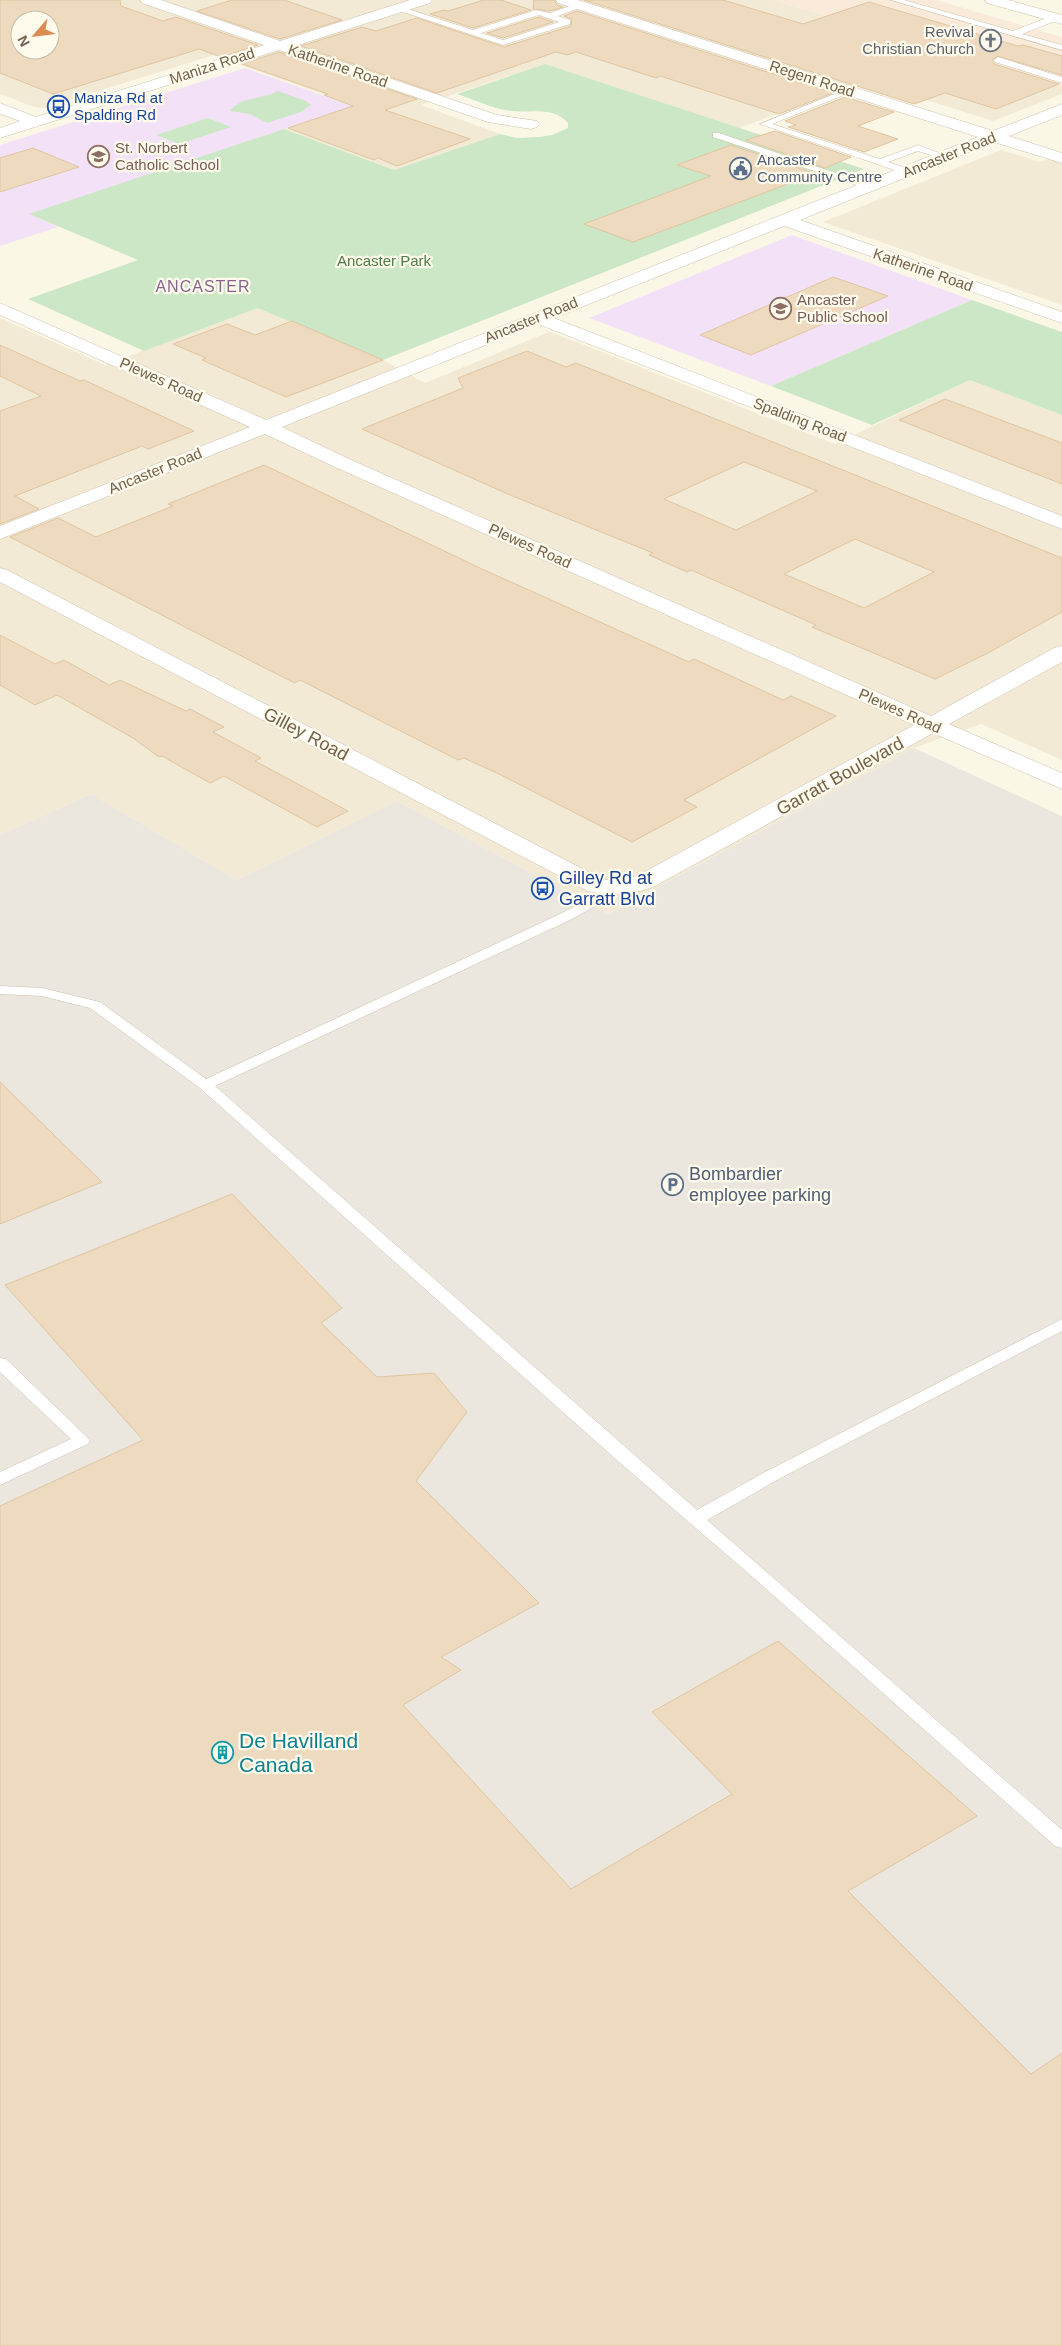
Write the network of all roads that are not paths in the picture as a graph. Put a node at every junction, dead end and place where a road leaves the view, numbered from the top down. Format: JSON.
{"nodes":[{"id":1,"x":147,"y":0,"type":"edge"},
{"id":2,"x":425,"y":0,"type":"edge"},
{"id":3,"x":563,"y":0,"type":"edge"},
{"id":4,"x":894,"y":0,"type":"edge"},
{"id":5,"x":992,"y":0,"type":"edge"},
{"id":6,"x":579,"y":5,"type":"junction"},
{"id":7,"x":398,"y":8,"type":"junction"},
{"id":8,"x":550,"y":16,"type":"junction"},
{"id":9,"x":1059,"y":19,"type":"edge"},
{"id":10,"x":473,"y":33,"type":"junction"},
{"id":11,"x":1014,"y":34,"type":"junction"},
{"id":12,"x":1058,"y":37,"type":"dead end"},
{"id":13,"x":1043,"y":43,"type":"junction"},
{"id":14,"x":277,"y":46,"type":"junction"},
{"id":15,"x":1062,"y":48,"type":"edge"},
{"id":16,"x":998,"y":60,"type":"dead end"},
{"id":17,"x":1062,"y":80,"type":"edge"},
{"id":18,"x":850,"y":91,"type":"junction"},
{"id":19,"x":0,"y":108,"type":"edge"},
{"id":20,"x":1062,"y":109,"type":"edge"},
{"id":21,"x":36,"y":122,"type":"junction"},
{"id":22,"x":531,"y":124,"type":"dead end"},
{"id":23,"x":0,"y":133,"type":"edge"},
{"id":24,"x":716,"y":135,"type":"dead end"},
{"id":25,"x":996,"y":137,"type":"junction"},
{"id":26,"x":946,"y":157,"type":"junction"},
{"id":27,"x":1062,"y":158,"type":"edge"},
{"id":28,"x":882,"y":162,"type":"junction"},
{"id":29,"x":909,"y":172,"type":"junction"},
{"id":30,"x":871,"y":186,"type":"junction"},
{"id":31,"x":784,"y":220,"type":"junction"},
{"id":32,"x":0,"y":308,"type":"edge"},
{"id":33,"x":538,"y":318,"type":"junction"},
{"id":34,"x":1062,"y":318,"type":"edge"},
{"id":35,"x":265,"y":427,"type":"junction"},
{"id":36,"x":1062,"y":523,"type":"edge"},
{"id":37,"x":0,"y":533,"type":"edge"},
{"id":38,"x":0,"y":574,"type":"edge"},
{"id":39,"x":1062,"y":653,"type":"edge"},
{"id":40,"x":933,"y":725,"type":"junction"},
{"id":41,"x":1062,"y":782,"type":"edge"},
{"id":42,"x":614,"y":890,"type":"junction"},
{"id":43,"x":0,"y":990,"type":"edge"},
{"id":44,"x":205,"y":1085,"type":"junction"},
{"id":45,"x":1062,"y":1324,"type":"edge"},
{"id":46,"x":0,"y":1363,"type":"edge"},
{"id":47,"x":0,"y":1479,"type":"edge"},
{"id":48,"x":695,"y":1519,"type":"junction"},
{"id":49,"x":1062,"y":1841,"type":"edge"}],
"edges":[{"from":1,"to":14,"type":"street","name":"Katherine Road"},
{"from":2,"to":7,"type":"street","name":"Maniza Road"},
{"from":3,"to":6,"type":"street","name":"Regent Road"},
{"from":4,"to":11,"type":"lane"},
{"from":5,"to":9,"type":"street"},
{"from":6,"to":8,"type":"lane"},
{"from":6,"to":18,"type":"street","name":"Regent Road"},
{"from":7,"to":10,"type":"lane"},
{"from":7,"to":14,"type":"street","name":"Maniza Road"},
{"from":8,"to":10,"type":"lane"},
{"from":8,"to":10,"type":"lane"},
{"from":9,"to":11,"type":"lane"},
{"from":11,"to":13,"type":"lane"},
{"from":12,"to":13,"type":"lane"},
{"from":13,"to":15,"type":"lane"},
{"from":14,"to":21,"type":"street","name":"Maniza Road"},
{"from":14,"to":22,"type":"street","name":"Katherine Road"},
{"from":16,"to":17,"type":"lane"},
{"from":18,"to":25,"type":"street","name":"Regent Road"},
{"from":18,"to":28,"type":"lane"},
{"from":19,"to":21,"type":"street"},
{"from":20,"to":25,"type":"street","name":"Ancaster Road"},
{"from":21,"to":23,"type":"street","name":"Maniza Road"},
{"from":24,"to":30,"type":"lane"},
{"from":25,"to":26,"type":"street","name":"Ancaster Road"},
{"from":25,"to":27,"type":"street","name":"Regent Road"},
{"from":26,"to":28,"type":"lane"},
{"from":26,"to":29,"type":"street","name":"Ancaster Road"},
{"from":28,"to":29,"type":"lane"},
{"from":29,"to":30,"type":"street","name":"Ancaster Road"},
{"from":30,"to":31,"type":"street","name":"Ancaster Road"},
{"from":31,"to":33,"type":"street","name":"Ancaster Road"},
{"from":31,"to":34,"type":"street","name":"Katherine Road"},
{"from":32,"to":35,"type":"street","name":"Plewes Road"},
{"from":33,"to":35,"type":"street","name":"Ancaster Road"},
{"from":33,"to":36,"type":"street","name":"Spalding Road"},
{"from":35,"to":37,"type":"street","name":"Ancaster Road"},
{"from":35,"to":40,"type":"street","name":"Plewes Road"},
{"from":38,"to":42,"type":"street","name":"Gilley Road"},
{"from":39,"to":40,"type":"street","name":"Garratt Boulevard"},
{"from":40,"to":41,"type":"street","name":"Plewes Road"},
{"from":40,"to":42,"type":"street","name":"Garratt Boulevard"},
{"from":42,"to":44,"type":"lane"},
{"from":43,"to":44,"type":"lane"},
{"from":44,"to":48,"type":"lane"},
{"from":45,"to":48,"type":"lane"},
{"from":46,"to":47,"type":"lane"},
{"from":48,"to":49,"type":"lane"}]}
